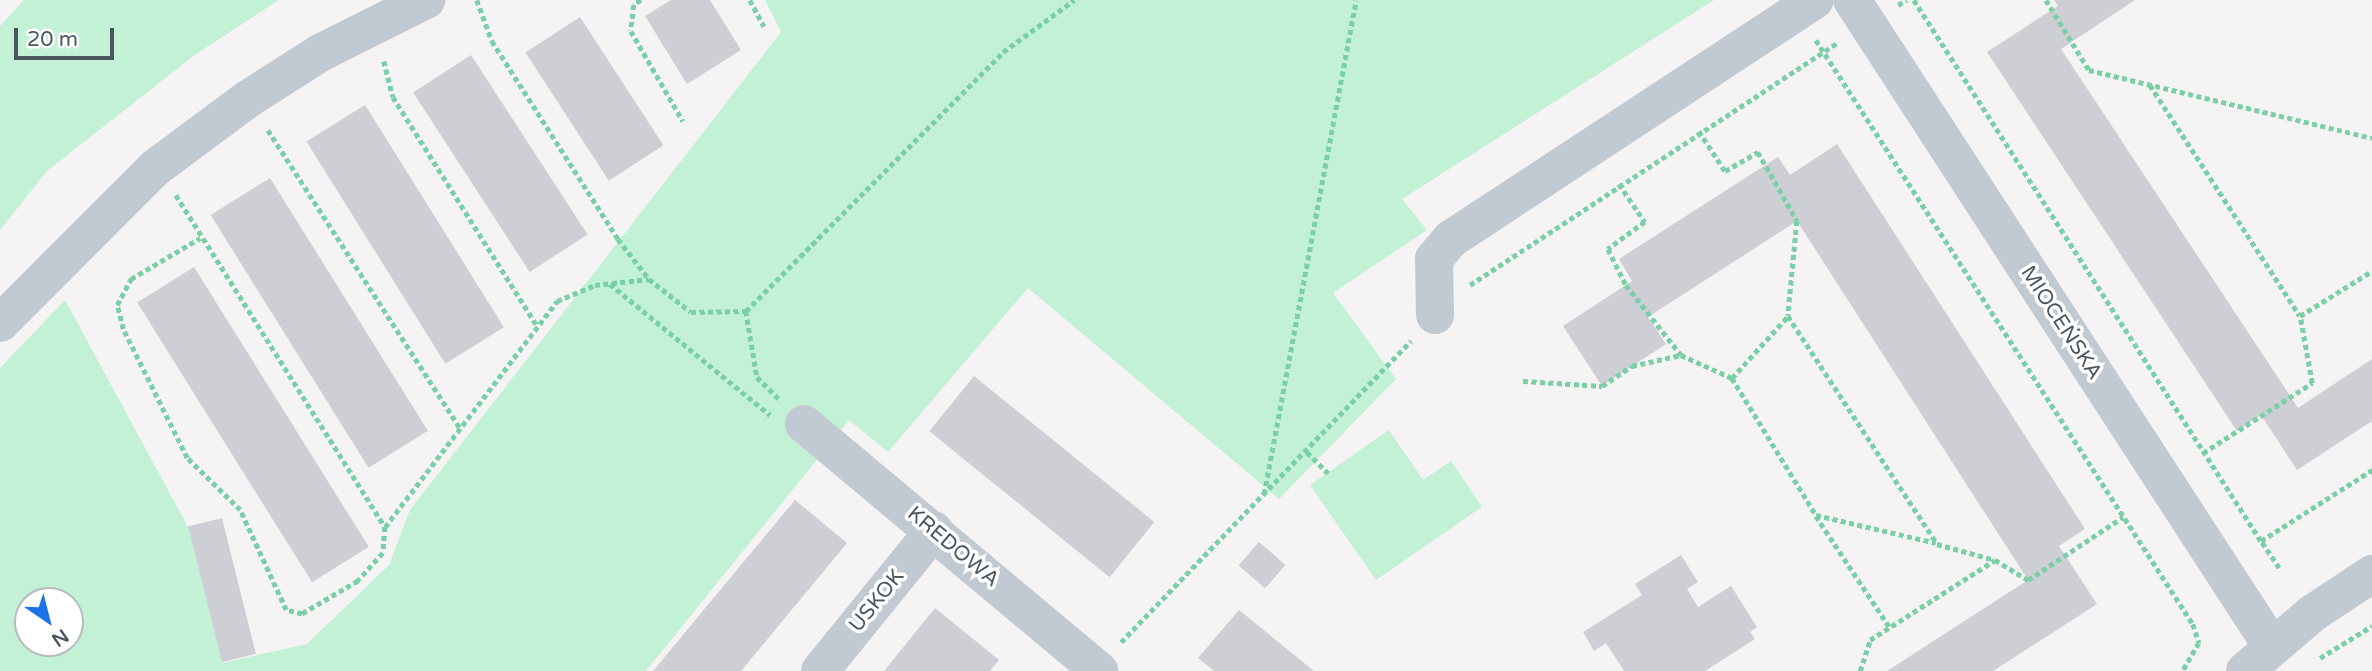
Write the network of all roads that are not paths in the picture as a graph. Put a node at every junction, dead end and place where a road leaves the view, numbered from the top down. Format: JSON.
{"nodes":[{"id":1,"x":426,"y":0,"type":"edge"},
{"id":2,"x":1815,"y":0,"type":"edge"},
{"id":3,"x":1860,"y":12,"type":"edge"},
{"id":4,"x":1435,"y":315,"type":"road end"},
{"id":5,"x":0,"y":323,"type":"edge"},
{"id":6,"x":804,"y":424,"type":"road end"},
{"id":7,"x":934,"y":530,"type":"junction"},
{"id":8,"x":2372,"y":574,"type":"edge"},
{"id":9,"x":2258,"y":658,"type":"edge"},
{"id":10,"x":1096,"y":670,"type":"edge"},
{"id":11,"x":820,"y":671,"type":"edge"}],
"edges":[{"from":1,"to":5,"type":"street"},
{"from":2,"to":4,"type":"street"},
{"from":3,"to":9,"type":"street","name":"MIOCEŃSKA"},
{"from":6,"to":7,"type":"street","name":"KREDOWA"},
{"from":7,"to":10,"type":"street","name":"KREDOWA"},
{"from":7,"to":11,"type":"street","name":"USKOK"},
{"from":8,"to":9,"type":"street"}]}
